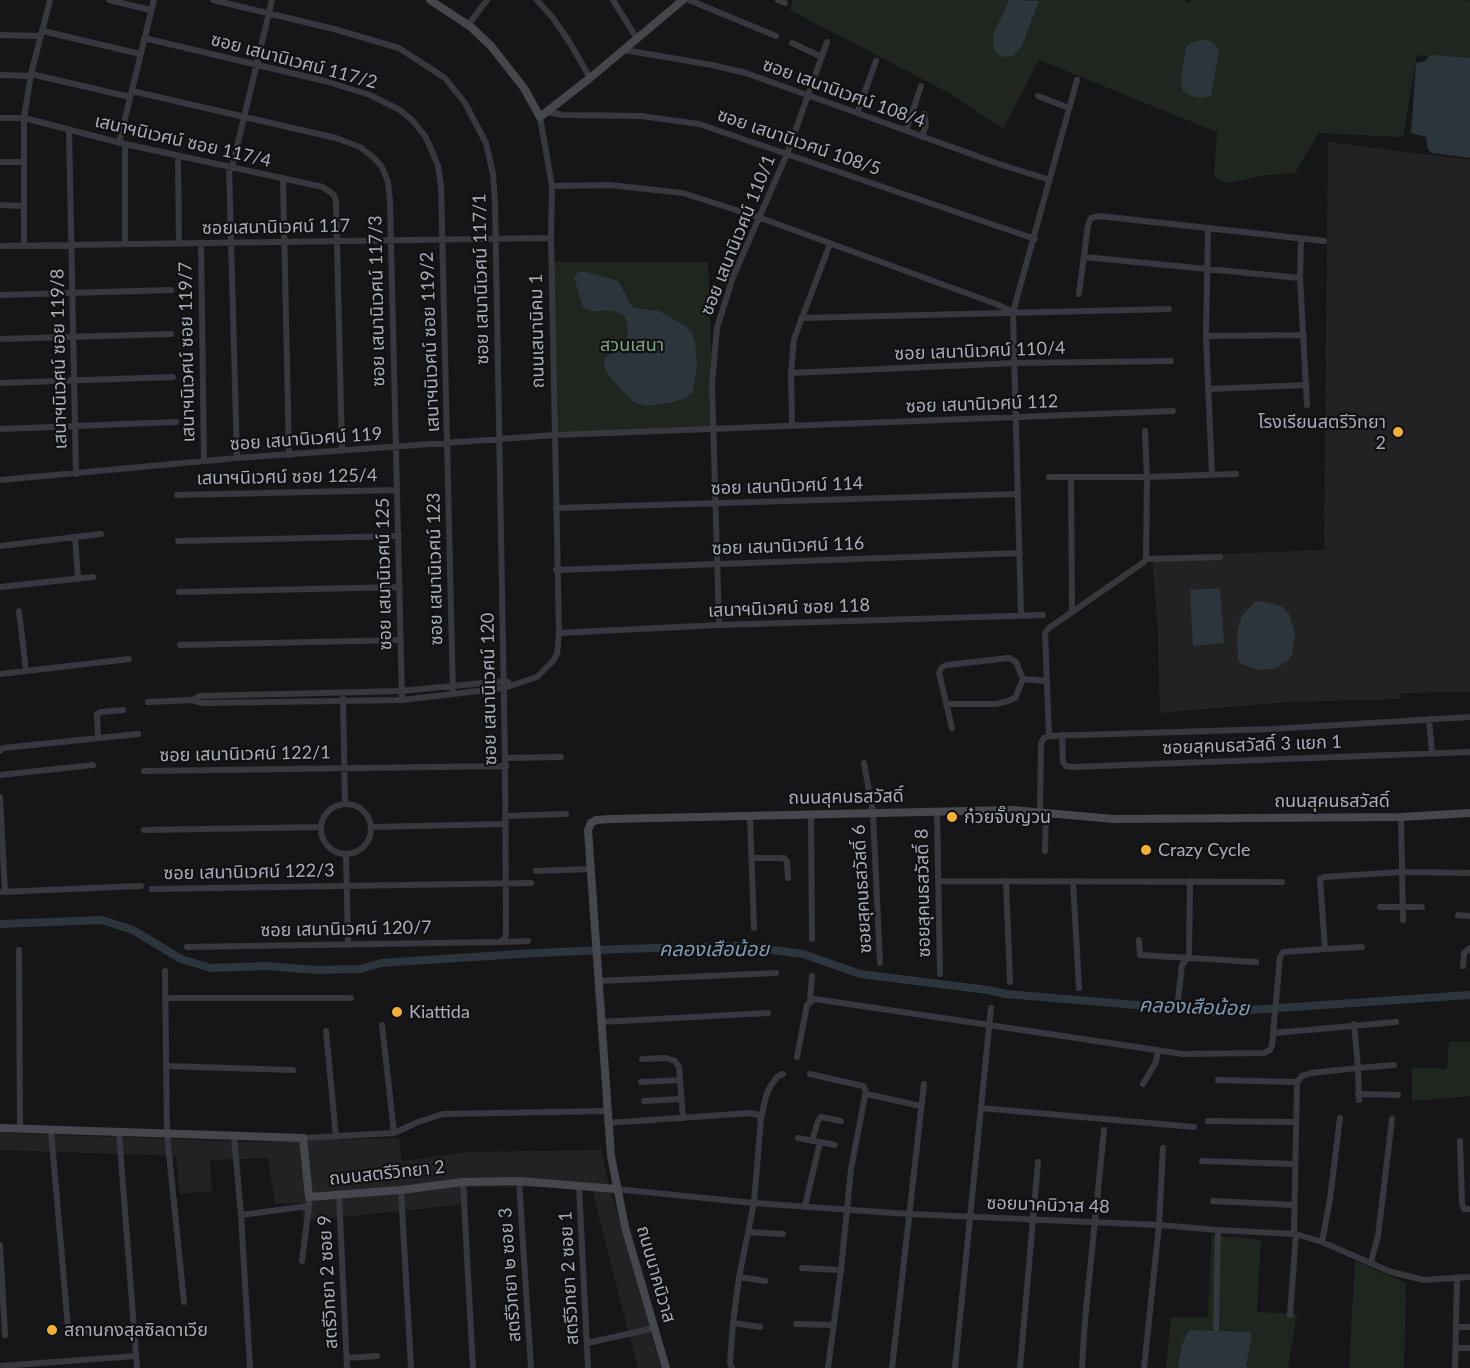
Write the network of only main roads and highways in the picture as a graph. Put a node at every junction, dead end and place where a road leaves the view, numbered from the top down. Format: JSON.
{"nodes":[{"id":1,"x":430,"y":0,"type":"edge"},
{"id":2,"x":683,"y":0,"type":"edge"},
{"id":3,"x":1470,"y":813,"type":"edge"},
{"id":4,"x":0,"y":1128,"type":"edge"},
{"id":5,"x":616,"y":1189,"type":"junction"},
{"id":6,"x":666,"y":1368,"type":"edge"}],
"edges":[{"from":1,"to":2,"type":"main road","name":"ถนนเสนานิคม 1"},
{"from":3,"to":5,"type":"main road","name":"ถนนสุคนธสวัสดิ์"},
{"from":4,"to":5,"type":"main road","name":"ถนนสตรีวิทยา 2"},
{"from":5,"to":6,"type":"main road","name":"ถนนนาคนิวาส"}]}
